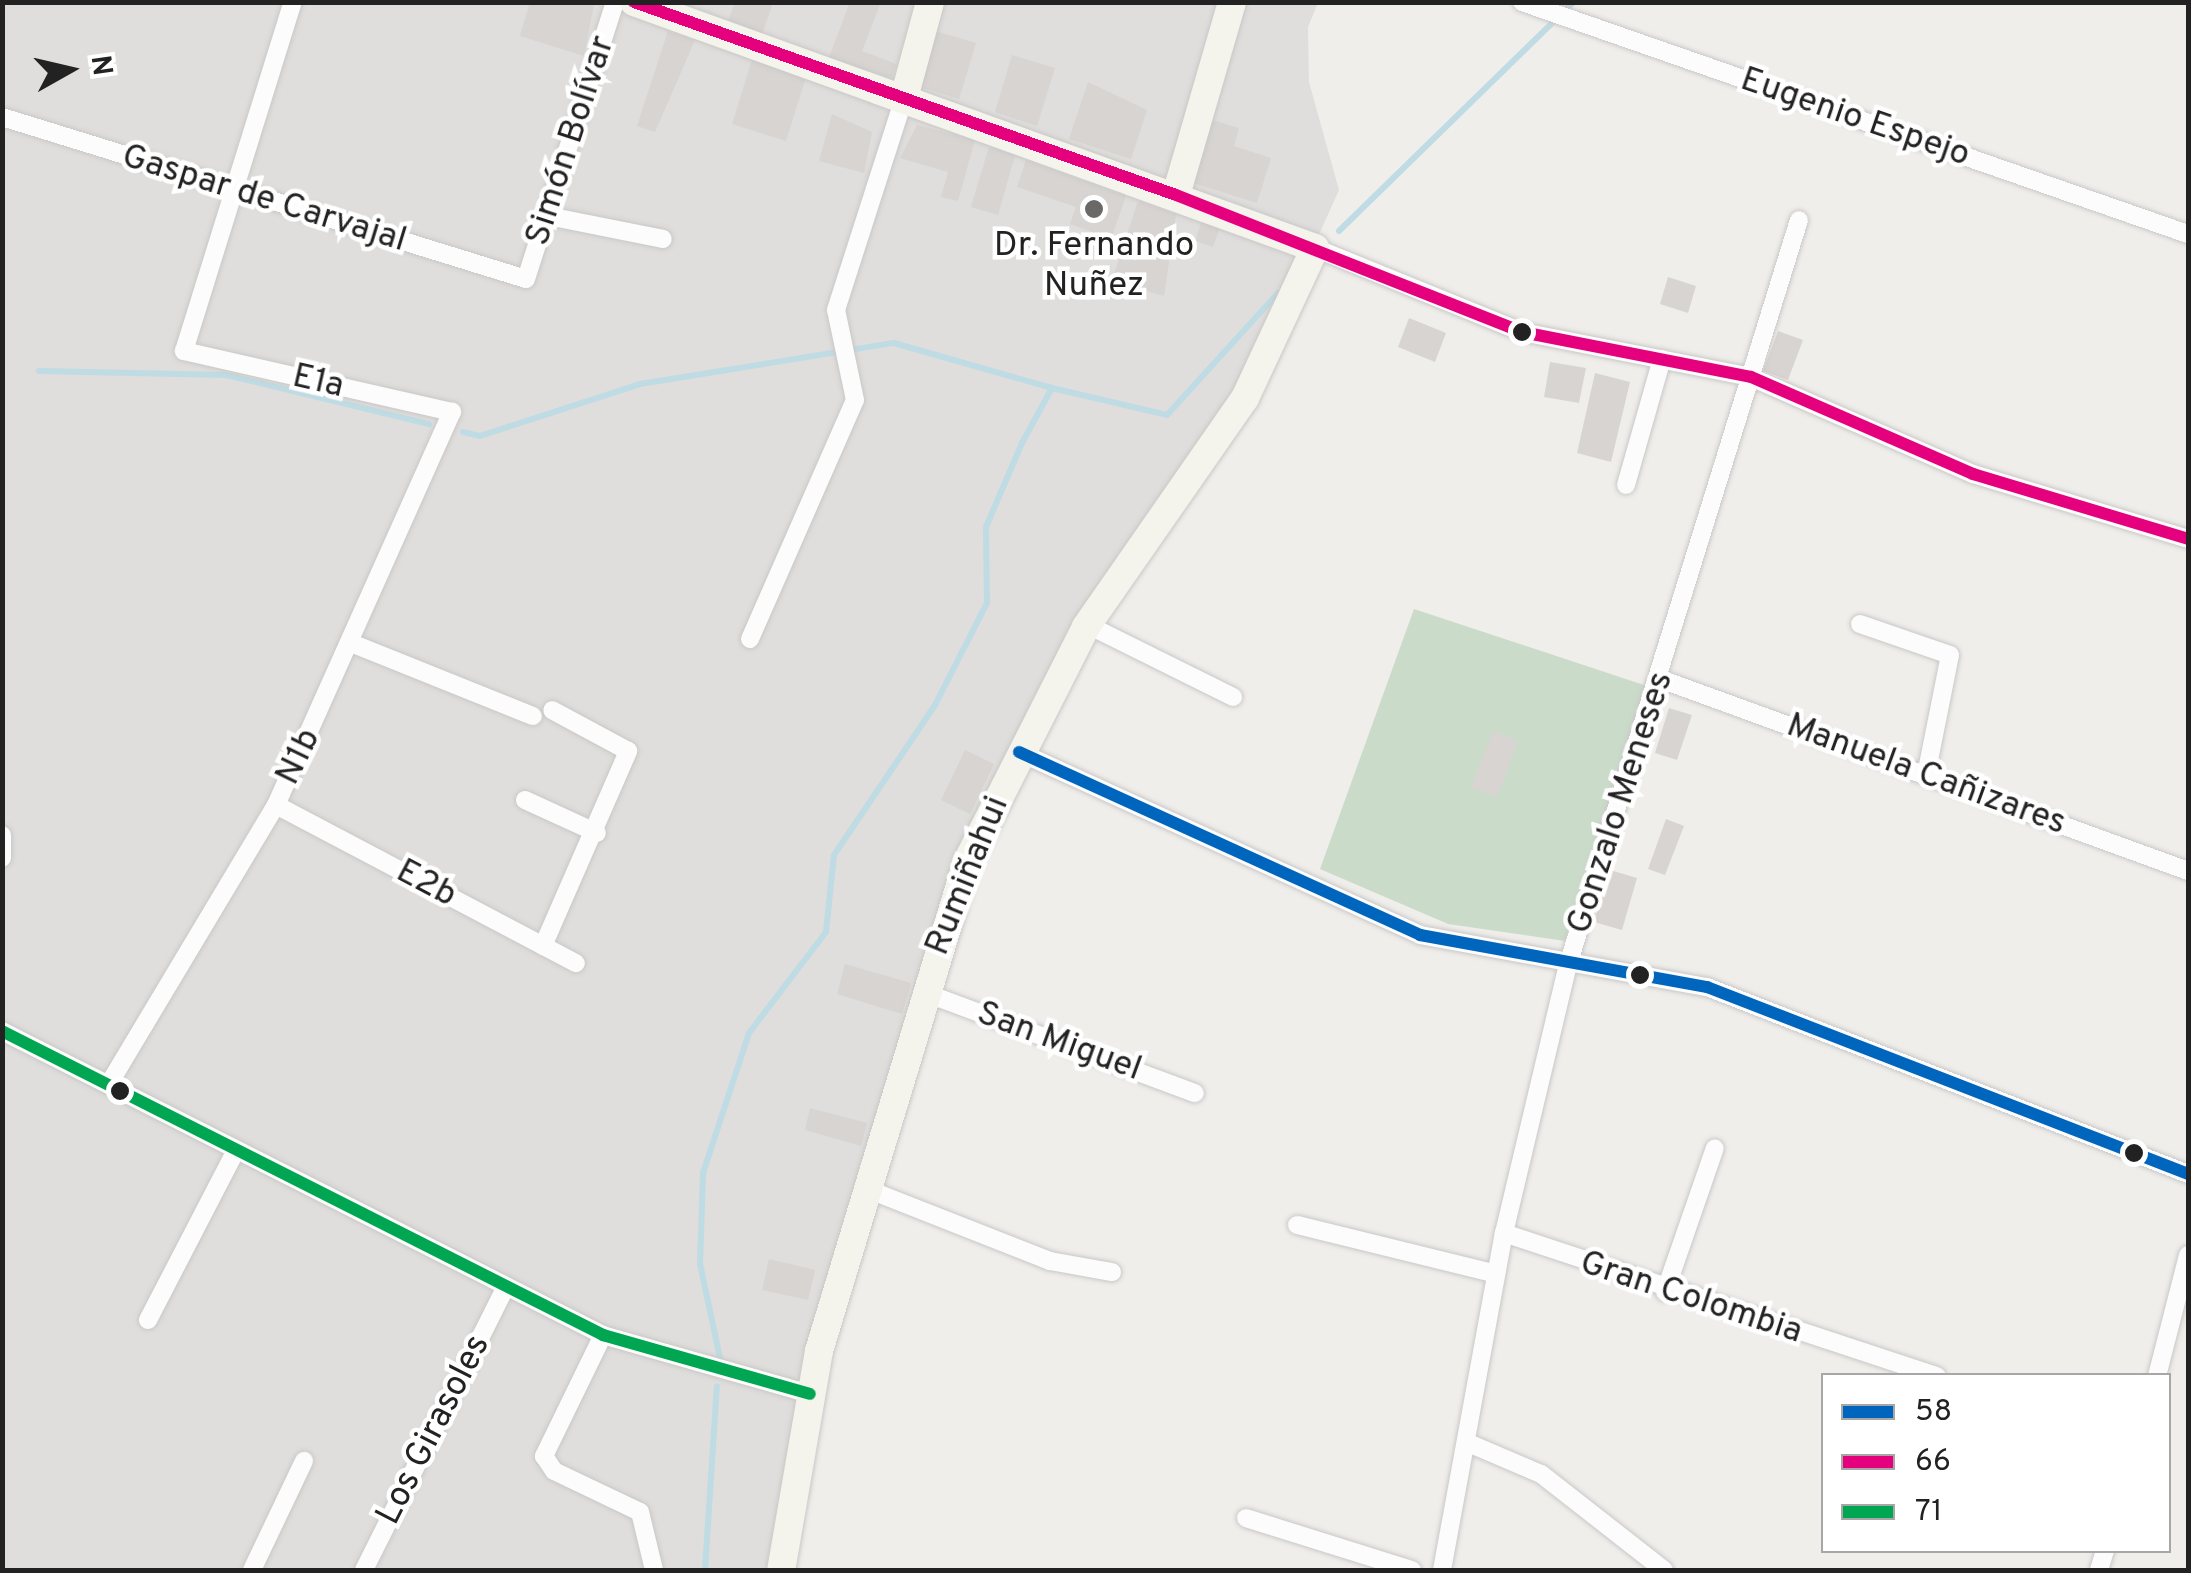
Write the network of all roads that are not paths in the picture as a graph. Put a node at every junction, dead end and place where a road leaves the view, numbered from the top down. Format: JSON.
{"nodes":[{"id":1,"x":293,"y":2,"type":"edge"},
{"id":2,"x":615,"y":2,"type":"edge"},
{"id":3,"x":634,"y":2,"type":"edge"},
{"id":4,"x":930,"y":2,"type":"edge"},
{"id":5,"x":1232,"y":2,"type":"edge"},
{"id":6,"x":1526,"y":4,"type":"edge"},
{"id":7,"x":904,"y":98,"type":"junction"},
{"id":8,"x":2,"y":116,"type":"edge"},
{"id":9,"x":240,"y":194,"type":"junction"},
{"id":10,"x":1176,"y":196,"type":"junction"},
{"id":11,"x":548,"y":216,"type":"junction"},
{"id":12,"x":1798,"y":220,"type":"dead end"},
{"id":13,"x":2188,"y":234,"type":"edge"},
{"id":14,"x":663,"y":239,"type":"dead end"},
{"id":15,"x":1315,"y":248,"type":"junction"},
{"id":16,"x":526,"y":279,"type":"joint"},
{"id":17,"x":1662,"y":359,"type":"junction"},
{"id":18,"x":1750,"y":377,"type":"junction"},
{"id":19,"x":452,"y":412,"type":"joint"},
{"id":20,"x":1626,"y":485,"type":"dead end"},
{"id":21,"x":2188,"y":539,"type":"edge"},
{"id":22,"x":1088,"y":624,"type":"junction"},
{"id":23,"x":1860,"y":624,"type":"dead end"},
{"id":24,"x":750,"y":639,"type":"dead end"},
{"id":25,"x":351,"y":644,"type":"junction"},
{"id":26,"x":1663,"y":680,"type":"junction"},
{"id":27,"x":1232,"y":697,"type":"dead end"},
{"id":28,"x":552,"y":710,"type":"dead end"},
{"id":29,"x":533,"y":716,"type":"dead end"},
{"id":30,"x":1020,"y":752,"type":"junction"},
{"id":31,"x":1926,"y":775,"type":"junction"},
{"id":32,"x":525,"y":800,"type":"dead end"},
{"id":33,"x":276,"y":805,"type":"junction"},
{"id":34,"x":597,"y":832,"type":"junction"},
{"id":35,"x":2,"y":835,"type":"edge"},
{"id":36,"x":2,"y":858,"type":"edge"},
{"id":37,"x":2188,"y":872,"type":"edge"},
{"id":38,"x":544,"y":946,"type":"junction"},
{"id":39,"x":576,"y":963,"type":"dead end"},
{"id":40,"x":1567,"y":968,"type":"junction"},
{"id":41,"x":923,"y":992,"type":"junction"},
{"id":42,"x":2,"y":1031,"type":"edge"},
{"id":43,"x":109,"y":1084,"type":"junction"},
{"id":44,"x":1195,"y":1093,"type":"dead end"},
{"id":45,"x":1715,"y":1148,"type":"dead end"},
{"id":46,"x":236,"y":1150,"type":"junction"},
{"id":47,"x":2188,"y":1174,"type":"edge"},
{"id":48,"x":867,"y":1189,"type":"junction"},
{"id":49,"x":1297,"y":1225,"type":"dead end"},
{"id":50,"x":1504,"y":1233,"type":"junction"},
{"id":51,"x":2188,"y":1255,"type":"edge"},
{"id":52,"x":1112,"y":1272,"type":"dead end"},
{"id":53,"x":1496,"y":1274,"type":"junction"},
{"id":54,"x":504,"y":1290,"type":"junction"},
{"id":55,"x":1665,"y":1292,"type":"junction"},
{"id":56,"x":148,"y":1320,"type":"dead end"},
{"id":57,"x":602,"y":1334,"type":"junction"},
{"id":58,"x":1927,"y":1373,"type":"edge"},
{"id":59,"x":2157,"y":1373,"type":"edge"},
{"id":60,"x":810,"y":1394,"type":"junction"},
{"id":61,"x":1466,"y":1442,"type":"junction"},
{"id":62,"x":304,"y":1461,"type":"dead end"},
{"id":63,"x":1246,"y":1518,"type":"dead end"},
{"id":64,"x":252,"y":1570,"type":"edge"},
{"id":65,"x":364,"y":1570,"type":"edge"},
{"id":66,"x":654,"y":1570,"type":"edge"},
{"id":67,"x":781,"y":1570,"type":"edge"},
{"id":68,"x":1412,"y":1570,"type":"edge"},
{"id":69,"x":1442,"y":1570,"type":"edge"},
{"id":70,"x":1664,"y":1570,"type":"edge"}],
"edges":[{"from":1,"to":9,"type":"street"},
{"from":2,"to":11,"type":"street","name":"Simón Bolívar"},
{"from":3,"to":7,"type":"street"},
{"from":4,"to":7,"type":"street"},
{"from":5,"to":10,"type":"street"},
{"from":6,"to":13,"type":"street","name":"Eugenio Espejo"},
{"from":7,"to":10,"type":"street"},
{"from":7,"to":24,"type":"street"},
{"from":8,"to":9,"type":"street","name":"Gaspar de Carvajal"},
{"from":9,"to":16,"type":"street","name":"Gaspar de Carvajal"},
{"from":9,"to":19,"type":"street","name":"E1a"},
{"from":10,"to":15,"type":"street"},
{"from":11,"to":14,"type":"street"},
{"from":11,"to":16,"type":"street","name":"Simón Bolívar"},
{"from":12,"to":18,"type":"street","name":"Gonzalo Meneses"},
{"from":15,"to":17,"type":"street"},
{"from":15,"to":22,"type":"street","name":"Rumiñahui"},
{"from":17,"to":18,"type":"street"},
{"from":17,"to":20,"type":"street"},
{"from":18,"to":21,"type":"street"},
{"from":18,"to":26,"type":"street","name":"Gonzalo Meneses"},
{"from":19,"to":25,"type":"street","name":"N1b"},
{"from":22,"to":27,"type":"street"},
{"from":22,"to":30,"type":"street","name":"Rumiñahui"},
{"from":23,"to":31,"type":"street"},
{"from":25,"to":29,"type":"street"},
{"from":25,"to":33,"type":"street","name":"N1b"},
{"from":26,"to":31,"type":"street","name":"Manuela Cañizares"},
{"from":26,"to":40,"type":"street","name":"Gonzalo Meneses"},
{"from":28,"to":34,"type":"street"},
{"from":30,"to":40,"type":"street"},
{"from":30,"to":41,"type":"street","name":"Rumiñahui"},
{"from":31,"to":37,"type":"street","name":"Manuela Cañizares"},
{"from":32,"to":34,"type":"street"},
{"from":33,"to":38,"type":"street","name":"E2b"},
{"from":33,"to":43,"type":"street","name":"N1b"},
{"from":34,"to":38,"type":"street"},
{"from":35,"to":36,"type":"street"},
{"from":38,"to":39,"type":"street","name":"E2b"},
{"from":40,"to":47,"type":"street"},
{"from":40,"to":50,"type":"street","name":"Gonzalo Meneses"},
{"from":41,"to":44,"type":"street","name":"San Miguel"},
{"from":41,"to":48,"type":"street","name":"Rumiñahui"},
{"from":42,"to":43,"type":"street"},
{"from":43,"to":46,"type":"street"},
{"from":45,"to":55,"type":"street"},
{"from":46,"to":54,"type":"street"},
{"from":46,"to":56,"type":"street"},
{"from":48,"to":52,"type":"street"},
{"from":48,"to":60,"type":"street","name":"Rumiñahui"},
{"from":49,"to":53,"type":"street"},
{"from":50,"to":53,"type":"street","name":"Gonzalo Meneses"},
{"from":50,"to":55,"type":"street","name":"Gran Colombia"},
{"from":51,"to":59,"type":"street"},
{"from":53,"to":61,"type":"street","name":"Gonzalo Meneses"},
{"from":54,"to":57,"type":"street"},
{"from":54,"to":65,"type":"street","name":"Los Girasoles"},
{"from":55,"to":58,"type":"street","name":"Gran Colombia"},
{"from":57,"to":60,"type":"street"},
{"from":57,"to":66,"type":"street"},
{"from":60,"to":67,"type":"street","name":"Rumiñahui"},
{"from":61,"to":69,"type":"street","name":"Gonzalo Meneses"},
{"from":61,"to":70,"type":"street"},
{"from":62,"to":64,"type":"street"},
{"from":63,"to":68,"type":"street"}]}
